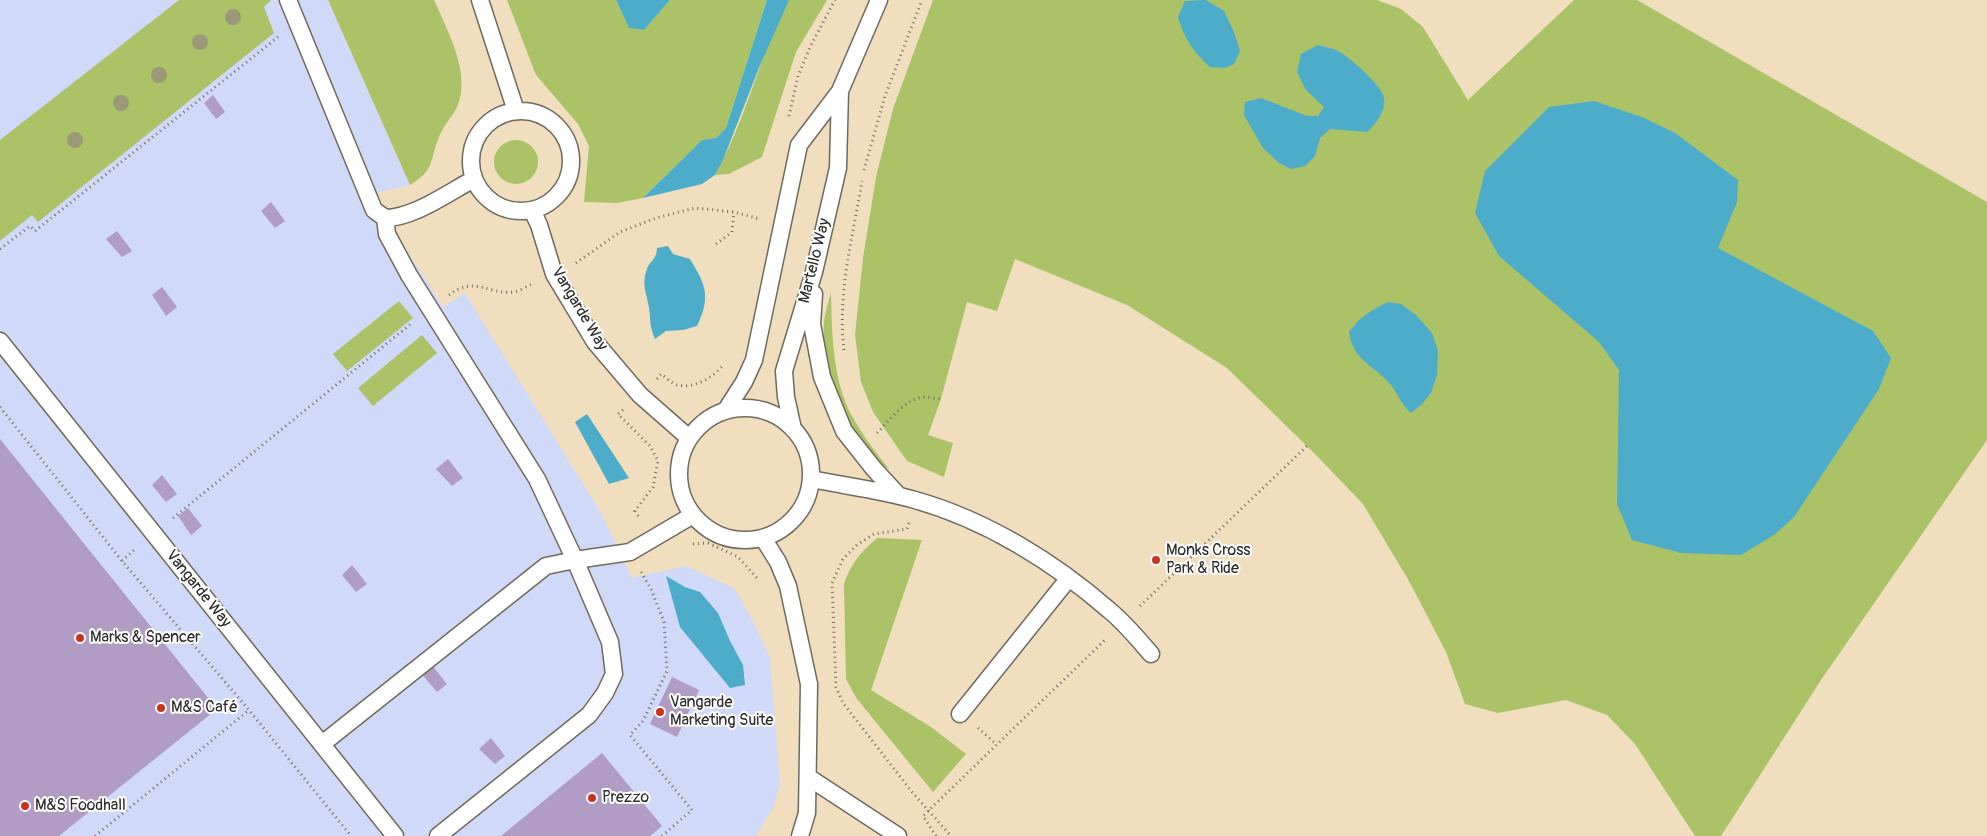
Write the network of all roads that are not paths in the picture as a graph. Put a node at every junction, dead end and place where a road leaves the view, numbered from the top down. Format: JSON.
{"nodes":[{"id":1,"x":288,"y":0,"type":"edge"},
{"id":2,"x":480,"y":0,"type":"edge"},
{"id":3,"x":879,"y":0,"type":"edge"},
{"id":4,"x":840,"y":91,"type":"junction"},
{"id":5,"x":516,"y":111,"type":"junction"},
{"id":6,"x":474,"y":179,"type":"junction"},
{"id":7,"x":532,"y":210,"type":"junction"},
{"id":8,"x":385,"y":218,"type":"junction"},
{"id":9,"x":814,"y":272,"type":"junction"},
{"id":10,"x":0,"y":341,"type":"edge"},
{"id":11,"x":726,"y":410,"type":"junction"},
{"id":12,"x":793,"y":429,"type":"junction"},
{"id":13,"x":689,"y":438,"type":"junction"},
{"id":14,"x":811,"y":479,"type":"junction"},
{"id":15,"x":898,"y":495,"type":"junction"},
{"id":16,"x":693,"y":515,"type":"junction"},
{"id":17,"x":763,"y":538,"type":"junction"},
{"id":18,"x":575,"y":560,"type":"junction"},
{"id":19,"x":1069,"y":578,"type":"junction"},
{"id":20,"x":1151,"y":654,"type":"dead end"},
{"id":21,"x":960,"y":714,"type":"dead end"},
{"id":22,"x":322,"y":744,"type":"junction"},
{"id":23,"x":808,"y":777,"type":"junction"},
{"id":24,"x":395,"y":836,"type":"edge"},
{"id":25,"x":438,"y":836,"type":"edge"},
{"id":26,"x":800,"y":836,"type":"edge"},
{"id":27,"x":898,"y":836,"type":"edge"}],
"edges":[{"from":1,"to":8,"type":"lane"},
{"from":2,"to":5,"type":"lane"},
{"from":3,"to":4,"type":"lane","name":"Martello Way"},
{"from":4,"to":9,"type":"lane","name":"Martello Way"},
{"from":4,"to":11,"type":"lane","name":"Martello Way"},
{"from":5,"to":6,"type":"lane"},
{"from":5,"to":7,"type":"lane"},
{"from":6,"to":7,"type":"lane"},
{"from":6,"to":8,"type":"lane"},
{"from":7,"to":13,"type":"lane","name":"Vangarde Way"},
{"from":8,"to":18,"type":"lane"},
{"from":9,"to":12,"type":"lane","name":"Martello Way"},
{"from":9,"to":15,"type":"lane"},
{"from":10,"to":22,"type":"lane","name":"Vangarde Way"},
{"from":11,"to":12,"type":"lane"},
{"from":11,"to":13,"type":"lane"},
{"from":12,"to":14,"type":"lane"},
{"from":13,"to":16,"type":"lane"},
{"from":14,"to":15,"type":"lane"},
{"from":14,"to":17,"type":"lane"},
{"from":15,"to":19,"type":"lane"},
{"from":16,"to":17,"type":"lane"},
{"from":16,"to":18,"type":"lane"},
{"from":17,"to":23,"type":"lane"},
{"from":18,"to":22,"type":"lane"},
{"from":18,"to":25,"type":"lane"},
{"from":19,"to":20,"type":"lane"},
{"from":19,"to":21,"type":"lane"},
{"from":22,"to":24,"type":"lane","name":"Vangarde Way"},
{"from":23,"to":26,"type":"lane"},
{"from":23,"to":27,"type":"lane"}]}
